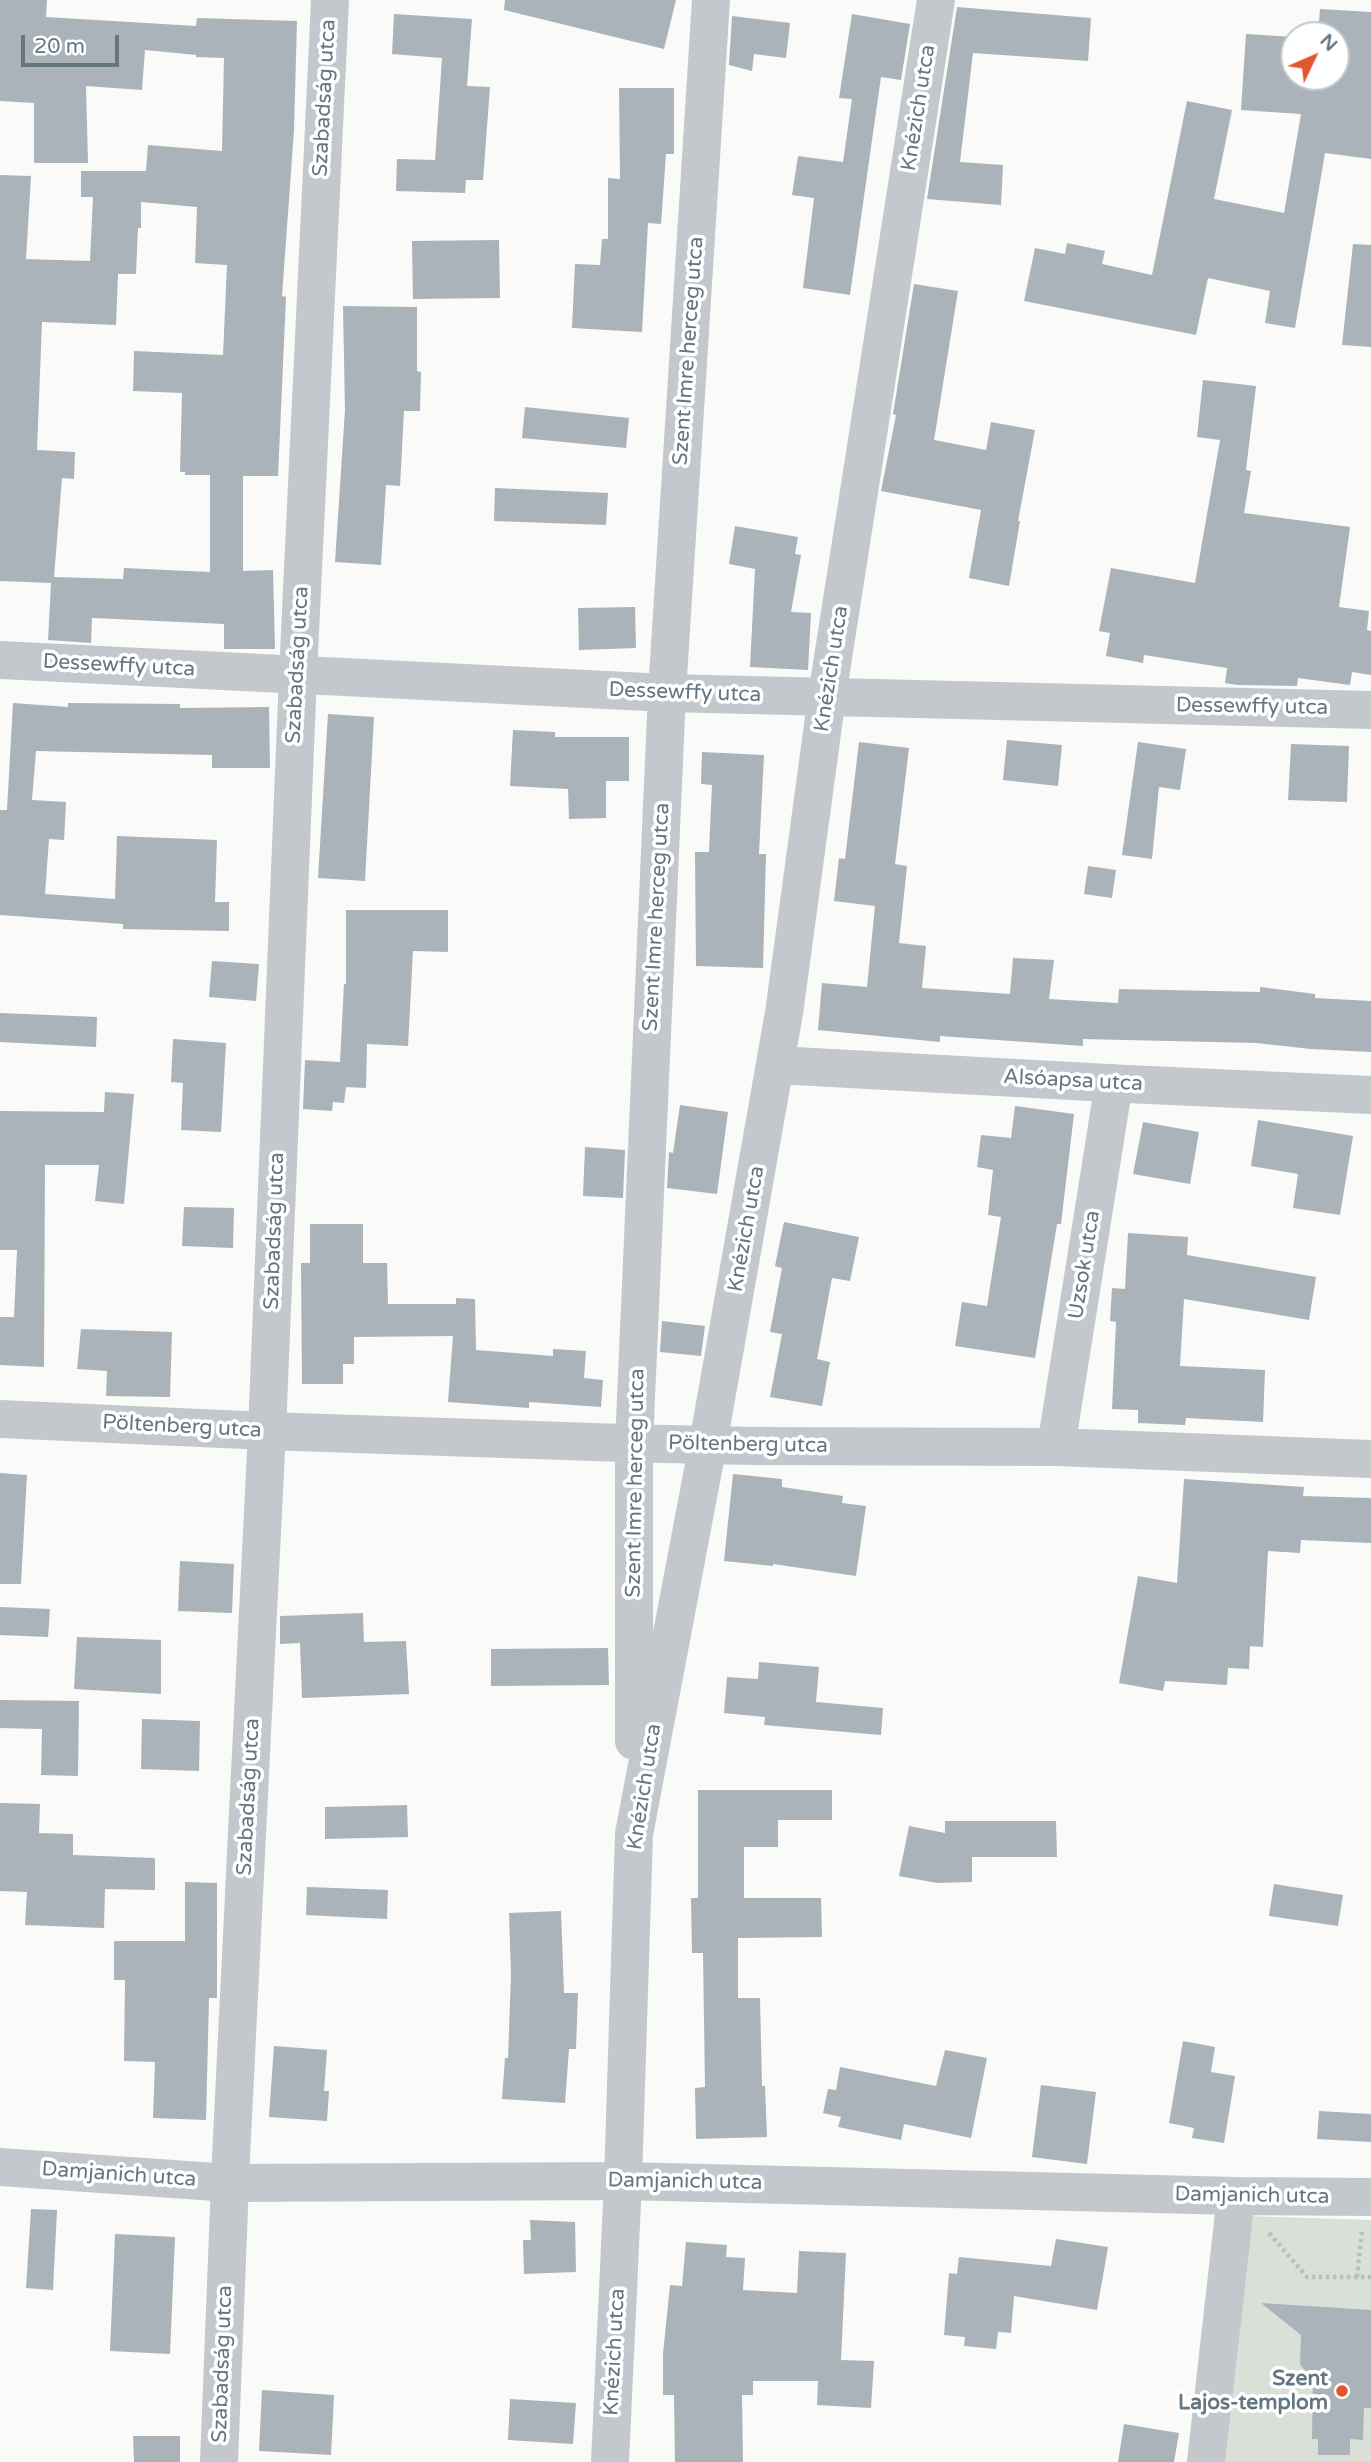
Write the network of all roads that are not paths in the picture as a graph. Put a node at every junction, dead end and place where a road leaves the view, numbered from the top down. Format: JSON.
{"nodes":[{"id":1,"x":330,"y":0,"type":"edge"},
{"id":2,"x":711,"y":0,"type":"edge"},
{"id":3,"x":936,"y":0,"type":"edge"},
{"id":4,"x":0,"y":660,"type":"edge"},
{"id":5,"x":298,"y":676,"type":"junction"},
{"id":6,"x":667,"y":694,"type":"junction"},
{"id":7,"x":827,"y":696,"type":"junction"},
{"id":8,"x":1371,"y":710,"type":"edge"},
{"id":9,"x":776,"y":1065,"type":"junction"},
{"id":10,"x":1114,"y":1083,"type":"junction"},
{"id":11,"x":1371,"y":1095,"type":"edge"},
{"id":12,"x":0,"y":1419,"type":"edge"},
{"id":13,"x":267,"y":1431,"type":"junction"},
{"id":14,"x":634,"y":1443,"type":"junction"},
{"id":15,"x":708,"y":1444,"type":"junction"},
{"id":16,"x":1056,"y":1447,"type":"junction"},
{"id":17,"x":1371,"y":1459,"type":"edge"},
{"id":18,"x":634,"y":1835,"type":"junction"},
{"id":19,"x":0,"y":2167,"type":"edge"},
{"id":20,"x":623,"y":2180,"type":"junction"},
{"id":21,"x":230,"y":2183,"type":"junction"},
{"id":22,"x":1236,"y":2196,"type":"junction"},
{"id":23,"x":1367,"y":2211,"type":"edge"},
{"id":24,"x":219,"y":2462,"type":"edge"},
{"id":25,"x":610,"y":2462,"type":"edge"},
{"id":26,"x":1206,"y":2462,"type":"edge"}],
"edges":[{"from":1,"to":5,"type":"street","name":"Szabadság utca"},
{"from":2,"to":6,"type":"street","name":"Szent Imre herceg utca"},
{"from":3,"to":7,"type":"street","name":"Knézich utca"},
{"from":4,"to":5,"type":"street","name":"Dessewffy utca"},
{"from":5,"to":6,"type":"street","name":"Dessewffy utca"},
{"from":5,"to":13,"type":"street","name":"Szabadság utca"},
{"from":6,"to":7,"type":"street","name":"Dessewffy utca"},
{"from":6,"to":14,"type":"street","name":"Szent Imre herceg utca"},
{"from":7,"to":8,"type":"street","name":"Dessewffy utca"},
{"from":7,"to":9,"type":"street","name":"Knézich utca"},
{"from":9,"to":10,"type":"street","name":"Alsóapsa utca"},
{"from":9,"to":15,"type":"street","name":"Knézich utca"},
{"from":10,"to":11,"type":"street","name":"Alsóapsa utca"},
{"from":10,"to":16,"type":"street","name":"Uzsok utca"},
{"from":12,"to":13,"type":"street","name":"Pöltenberg utca"},
{"from":13,"to":14,"type":"street","name":"Pöltenberg utca"},
{"from":13,"to":21,"type":"street","name":"Szabadság utca"},
{"from":14,"to":15,"type":"street","name":"Pöltenberg utca"},
{"from":14,"to":18,"type":"street","name":"Szent Imre herceg utca"},
{"from":15,"to":16,"type":"street","name":"Pöltenberg utca"},
{"from":15,"to":18,"type":"street","name":"Knézich utca"},
{"from":16,"to":17,"type":"street","name":"Pöltenberg utca"},
{"from":18,"to":20,"type":"street","name":"Knézich utca"},
{"from":19,"to":21,"type":"street","name":"Damjanich utca"},
{"from":20,"to":21,"type":"street","name":"Damjanich utca"},
{"from":20,"to":22,"type":"street","name":"Damjanich utca"},
{"from":20,"to":25,"type":"street","name":"Knézich utca"},
{"from":21,"to":24,"type":"street","name":"Szabadság utca"},
{"from":22,"to":23,"type":"street","name":"Damjanich utca"},
{"from":22,"to":26,"type":"street"}]}
